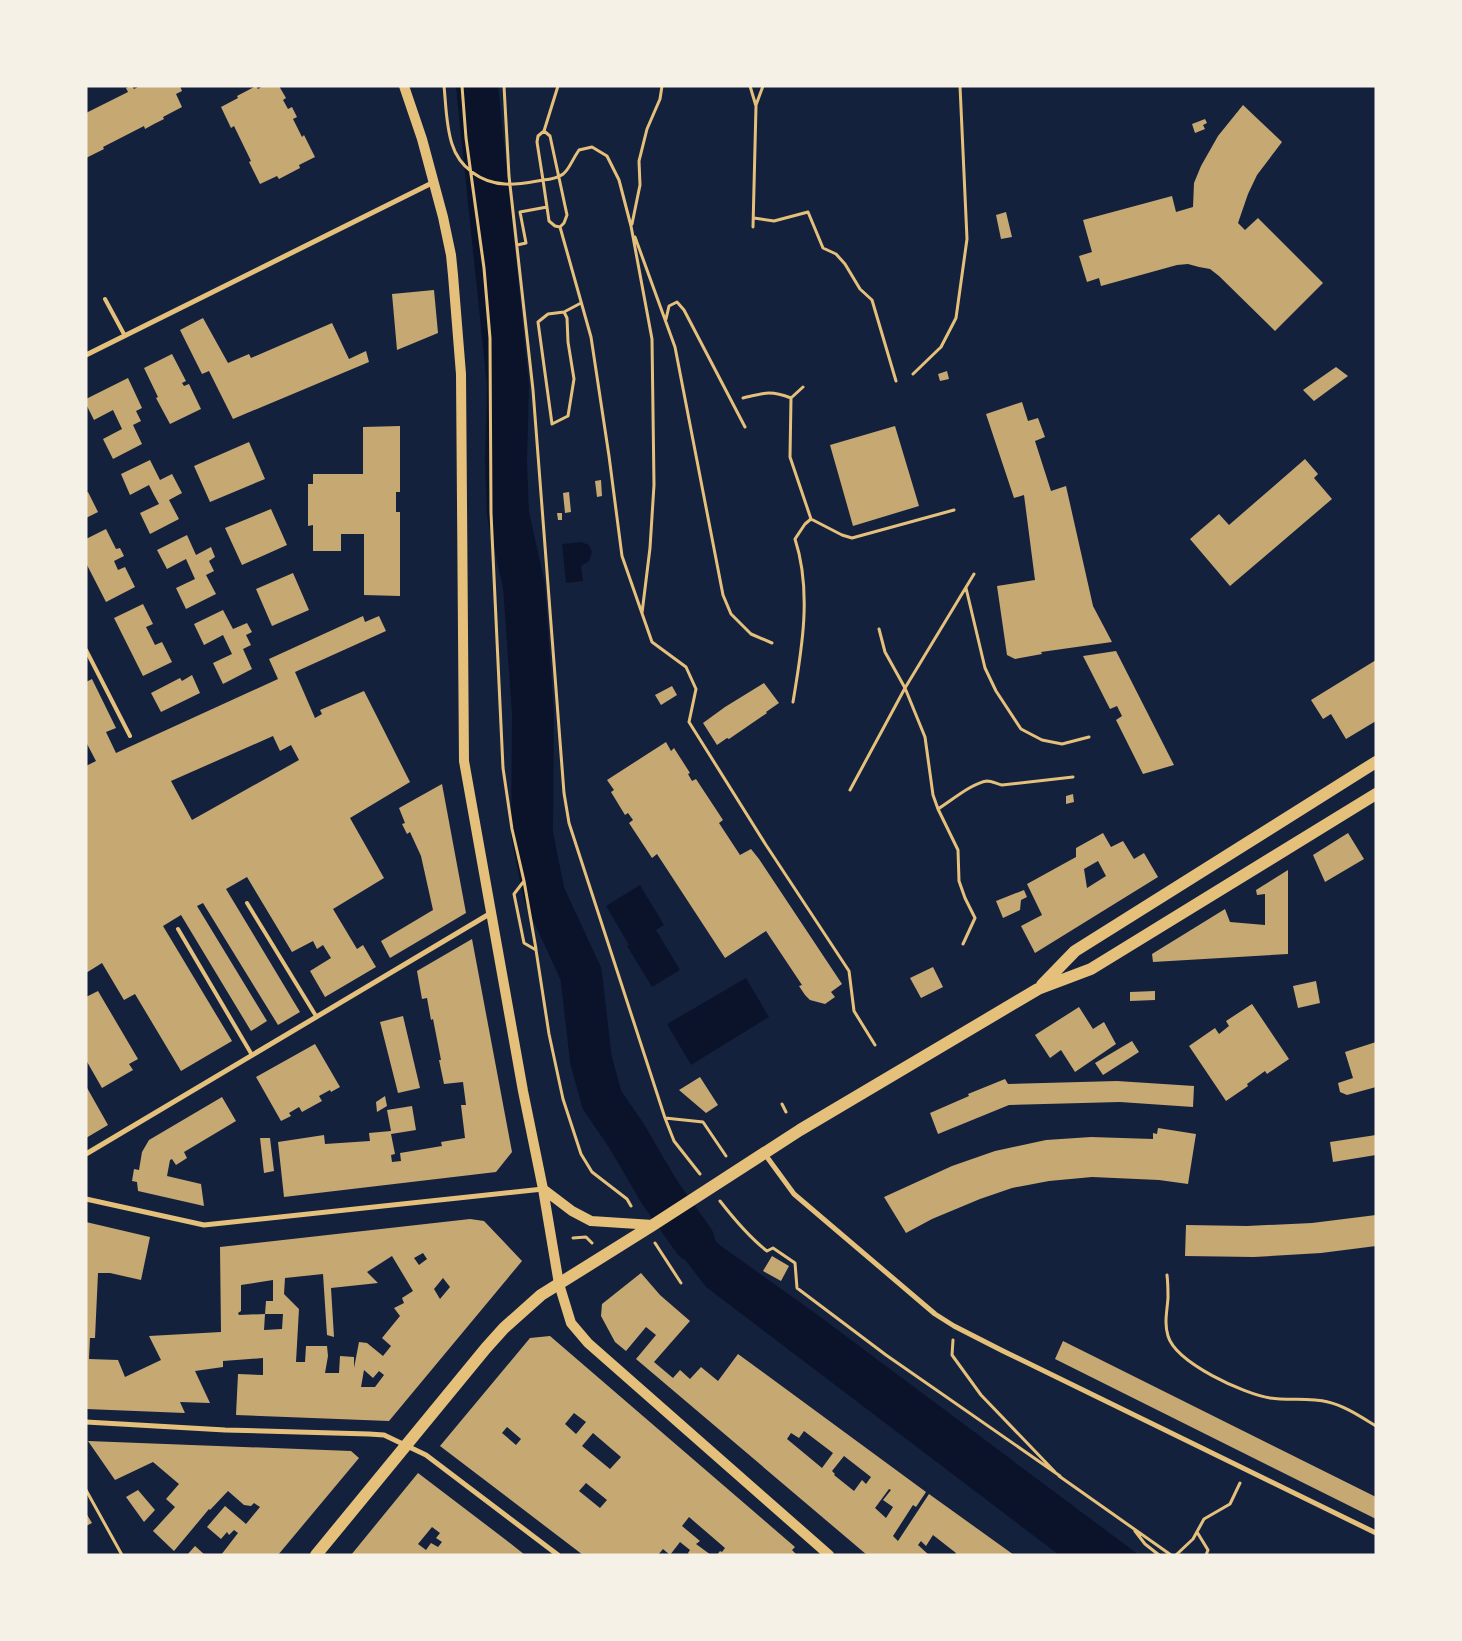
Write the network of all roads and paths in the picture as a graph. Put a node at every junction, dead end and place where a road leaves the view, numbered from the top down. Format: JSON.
{"nodes":[{"id":1,"x":404,"y":86,"type":"edge"},
{"id":2,"x":444,"y":86,"type":"edge"},
{"id":3,"x":462,"y":86,"type":"edge"},
{"id":4,"x":504,"y":86,"type":"edge"},
{"id":5,"x":558,"y":86,"type":"edge"},
{"id":6,"x":662,"y":86,"type":"edge"},
{"id":7,"x":750,"y":86,"type":"edge"},
{"id":8,"x":763,"y":86,"type":"edge"},
{"id":9,"x":960,"y":86,"type":"edge"},
{"id":10,"x":756,"y":106,"type":"junction"},
{"id":11,"x":544,"y":131,"type":"junction"},
{"id":12,"x":560,"y":177,"type":"junction"},
{"id":13,"x":542,"y":180,"type":"junction"},
{"id":14,"x":434,"y":182,"type":"junction"},
{"id":15,"x":547,"y":207,"type":"junction"},
{"id":16,"x":754,"y":218,"type":"junction"},
{"id":17,"x":632,"y":226,"type":"junction"},
{"id":18,"x":560,"y":227,"type":"junction"},
{"id":19,"x":753,"y":227,"type":"dead end"},
{"id":20,"x":517,"y":244,"type":"junction"},
{"id":21,"x":106,"y":299,"type":"dead end"},
{"id":22,"x":582,"y":303,"type":"junction"},
{"id":23,"x":564,"y":312,"type":"junction"},
{"id":24,"x":666,"y":320,"type":"junction"},
{"id":25,"x":125,"y":336,"type":"junction"},
{"id":26,"x":86,"y":355,"type":"edge"},
{"id":27,"x":913,"y":374,"type":"dead end"},
{"id":28,"x":896,"y":381,"type":"dead end"},
{"id":29,"x":803,"y":387,"type":"dead end"},
{"id":30,"x":743,"y":398,"type":"dead end"},
{"id":31,"x":791,"y":398,"type":"junction"},
{"id":32,"x":745,"y":427,"type":"dead end"},
{"id":33,"x":954,"y":510,"type":"dead end"},
{"id":34,"x":811,"y":519,"type":"junction"},
{"id":35,"x":974,"y":574,"type":"dead end"},
{"id":36,"x":966,"y":587,"type":"junction"},
{"id":37,"x":642,"y":616,"type":"junction"},
{"id":38,"x":879,"y":629,"type":"dead end"},
{"id":39,"x":772,"y":643,"type":"dead end"},
{"id":40,"x":86,"y":650,"type":"edge"},
{"id":41,"x":905,"y":688,"type":"junction"},
{"id":42,"x":793,"y":702,"type":"dead end"},
{"id":43,"x":130,"y":736,"type":"dead end"},
{"id":44,"x":1089,"y":737,"type":"dead end"},
{"id":45,"x":1376,"y":762,"type":"edge"},
{"id":46,"x":1073,"y":776,"type":"dead end"},
{"id":47,"x":850,"y":790,"type":"dead end"},
{"id":48,"x":1376,"y":794,"type":"edge"},
{"id":49,"x":938,"y":809,"type":"junction"},
{"id":50,"x":524,"y":881,"type":"junction"},
{"id":51,"x":247,"y":903,"type":"dead end"},
{"id":52,"x":491,"y":913,"type":"junction"},
{"id":53,"x":178,"y":929,"type":"dead end"},
{"id":54,"x":963,"y":944,"type":"dead end"},
{"id":55,"x":536,"y":950,"type":"junction"},
{"id":56,"x":1038,"y":989,"type":"junction"},
{"id":57,"x":316,"y":1016,"type":"junction"},
{"id":58,"x":875,"y":1045,"type":"dead end"},
{"id":59,"x":252,"y":1055,"type":"junction"},
{"id":60,"x":782,"y":1104,"type":"dead end"},
{"id":61,"x":786,"y":1112,"type":"dead end"},
{"id":62,"x":665,"y":1118,"type":"junction"},
{"id":63,"x":764,"y":1153,"type":"junction"},
{"id":64,"x":86,"y":1154,"type":"edge"},
{"id":65,"x":736,"y":1171,"type":"junction"},
{"id":66,"x":704,"y":1180,"type":"dead end"},
{"id":67,"x":543,"y":1189,"type":"junction"},
{"id":68,"x":716,"y":1195,"type":"dead end"},
{"id":69,"x":86,"y":1199,"type":"edge"},
{"id":70,"x":632,"y":1206,"type":"dead end"},
{"id":71,"x":652,"y":1231,"type":"junction"},
{"id":72,"x":573,"y":1238,"type":"dead end"},
{"id":73,"x":593,"y":1244,"type":"dead end"},
{"id":74,"x":1168,"y":1275,"type":"dead end"},
{"id":75,"x":681,"y":1283,"type":"dead end"},
{"id":76,"x":559,"y":1284,"type":"junction"},
{"id":77,"x":954,"y":1326,"type":"junction"},
{"id":78,"x":86,"y":1422,"type":"edge"},
{"id":79,"x":1376,"y":1426,"type":"edge"},
{"id":80,"x":406,"y":1444,"type":"junction"},
{"id":81,"x":1246,"y":1470,"type":"junction"},
{"id":82,"x":1060,"y":1476,"type":"junction"},
{"id":83,"x":86,"y":1490,"type":"edge"},
{"id":84,"x":1134,"y":1528,"type":"junction"},
{"id":85,"x":1198,"y":1532,"type":"junction"},
{"id":86,"x":1376,"y":1533,"type":"edge"},
{"id":87,"x":122,"y":1555,"type":"edge"},
{"id":88,"x":316,"y":1555,"type":"edge"},
{"id":89,"x":558,"y":1555,"type":"edge"},
{"id":90,"x":829,"y":1555,"type":"edge"},
{"id":91,"x":1159,"y":1555,"type":"edge"},
{"id":92,"x":1172,"y":1555,"type":"edge"},
{"id":93,"x":1176,"y":1555,"type":"edge"},
{"id":94,"x":1206,"y":1555,"type":"edge"}],
"edges":[{"from":1,"to":14,"type":"main road"},
{"from":2,"to":13,"type":"path"},
{"from":3,"to":50,"type":"path"},
{"from":4,"to":20,"type":"path"},
{"from":5,"to":11,"type":"path"},
{"from":6,"to":17,"type":"path"},
{"from":7,"to":10,"type":"path"},
{"from":8,"to":10,"type":"path"},
{"from":9,"to":27,"type":"path"},
{"from":10,"to":16,"type":"path"},
{"from":11,"to":12,"type":"path"},
{"from":11,"to":13,"type":"path"},
{"from":12,"to":13,"type":"path"},
{"from":12,"to":17,"type":"path"},
{"from":12,"to":18,"type":"path"},
{"from":13,"to":15,"type":"path"},
{"from":14,"to":25,"type":"street"},
{"from":14,"to":52,"type":"main road"},
{"from":15,"to":18,"type":"path"},
{"from":15,"to":20,"type":"path"},
{"from":16,"to":19,"type":"path"},
{"from":16,"to":28,"type":"path"},
{"from":17,"to":24,"type":"path"},
{"from":17,"to":37,"type":"path"},
{"from":18,"to":22,"type":"path"},
{"from":20,"to":62,"type":"path"},
{"from":21,"to":25,"type":"lane"},
{"from":22,"to":23,"type":"path"},
{"from":22,"to":37,"type":"path"},
{"from":23,"to":23,"type":"path"},
{"from":24,"to":32,"type":"path"},
{"from":24,"to":39,"type":"path"},
{"from":25,"to":26,"type":"street"},
{"from":29,"to":31,"type":"path"},
{"from":30,"to":31,"type":"path"},
{"from":31,"to":34,"type":"path"},
{"from":33,"to":34,"type":"path"},
{"from":34,"to":42,"type":"path"},
{"from":35,"to":36,"type":"path"},
{"from":36,"to":41,"type":"path"},
{"from":36,"to":44,"type":"path"},
{"from":37,"to":58,"type":"path"},
{"from":38,"to":41,"type":"path"},
{"from":40,"to":43,"type":"lane"},
{"from":41,"to":47,"type":"path"},
{"from":41,"to":49,"type":"path"},
{"from":45,"to":56,"type":"main road"},
{"from":46,"to":49,"type":"path"},
{"from":48,"to":56,"type":"main road"},
{"from":49,"to":54,"type":"path"},
{"from":50,"to":55,"type":"path"},
{"from":50,"to":55,"type":"path"},
{"from":51,"to":57,"type":"lane"},
{"from":52,"to":57,"type":"street"},
{"from":52,"to":67,"type":"main road"},
{"from":53,"to":59,"type":"lane"},
{"from":55,"to":70,"type":"path"},
{"from":56,"to":63,"type":"main road"},
{"from":57,"to":59,"type":"street"},
{"from":59,"to":64,"type":"street"},
{"from":60,"to":61,"type":"path"},
{"from":62,"to":65,"type":"path"},
{"from":62,"to":66,"type":"path"},
{"from":63,"to":65,"type":"main road"},
{"from":63,"to":77,"type":"street"},
{"from":65,"to":71,"type":"main road"},
{"from":67,"to":69,"type":"street"},
{"from":67,"to":71,"type":"main road"},
{"from":67,"to":76,"type":"main road"},
{"from":68,"to":82,"type":"path"},
{"from":71,"to":75,"type":"path"},
{"from":71,"to":76,"type":"main road"},
{"from":72,"to":73,"type":"path"},
{"from":74,"to":79,"type":"path"},
{"from":76,"to":80,"type":"main road"},
{"from":76,"to":90,"type":"main road"},
{"from":77,"to":81,"type":"street"},
{"from":77,"to":82,"type":"path"},
{"from":78,"to":80,"type":"street"},
{"from":80,"to":88,"type":"main road"},
{"from":80,"to":89,"type":"street"},
{"from":81,"to":85,"type":"path"},
{"from":81,"to":86,"type":"street"},
{"from":82,"to":84,"type":"path"},
{"from":83,"to":87,"type":"path"},
{"from":84,"to":91,"type":"path"},
{"from":84,"to":92,"type":"path"},
{"from":85,"to":93,"type":"path"},
{"from":85,"to":94,"type":"path"}]}
